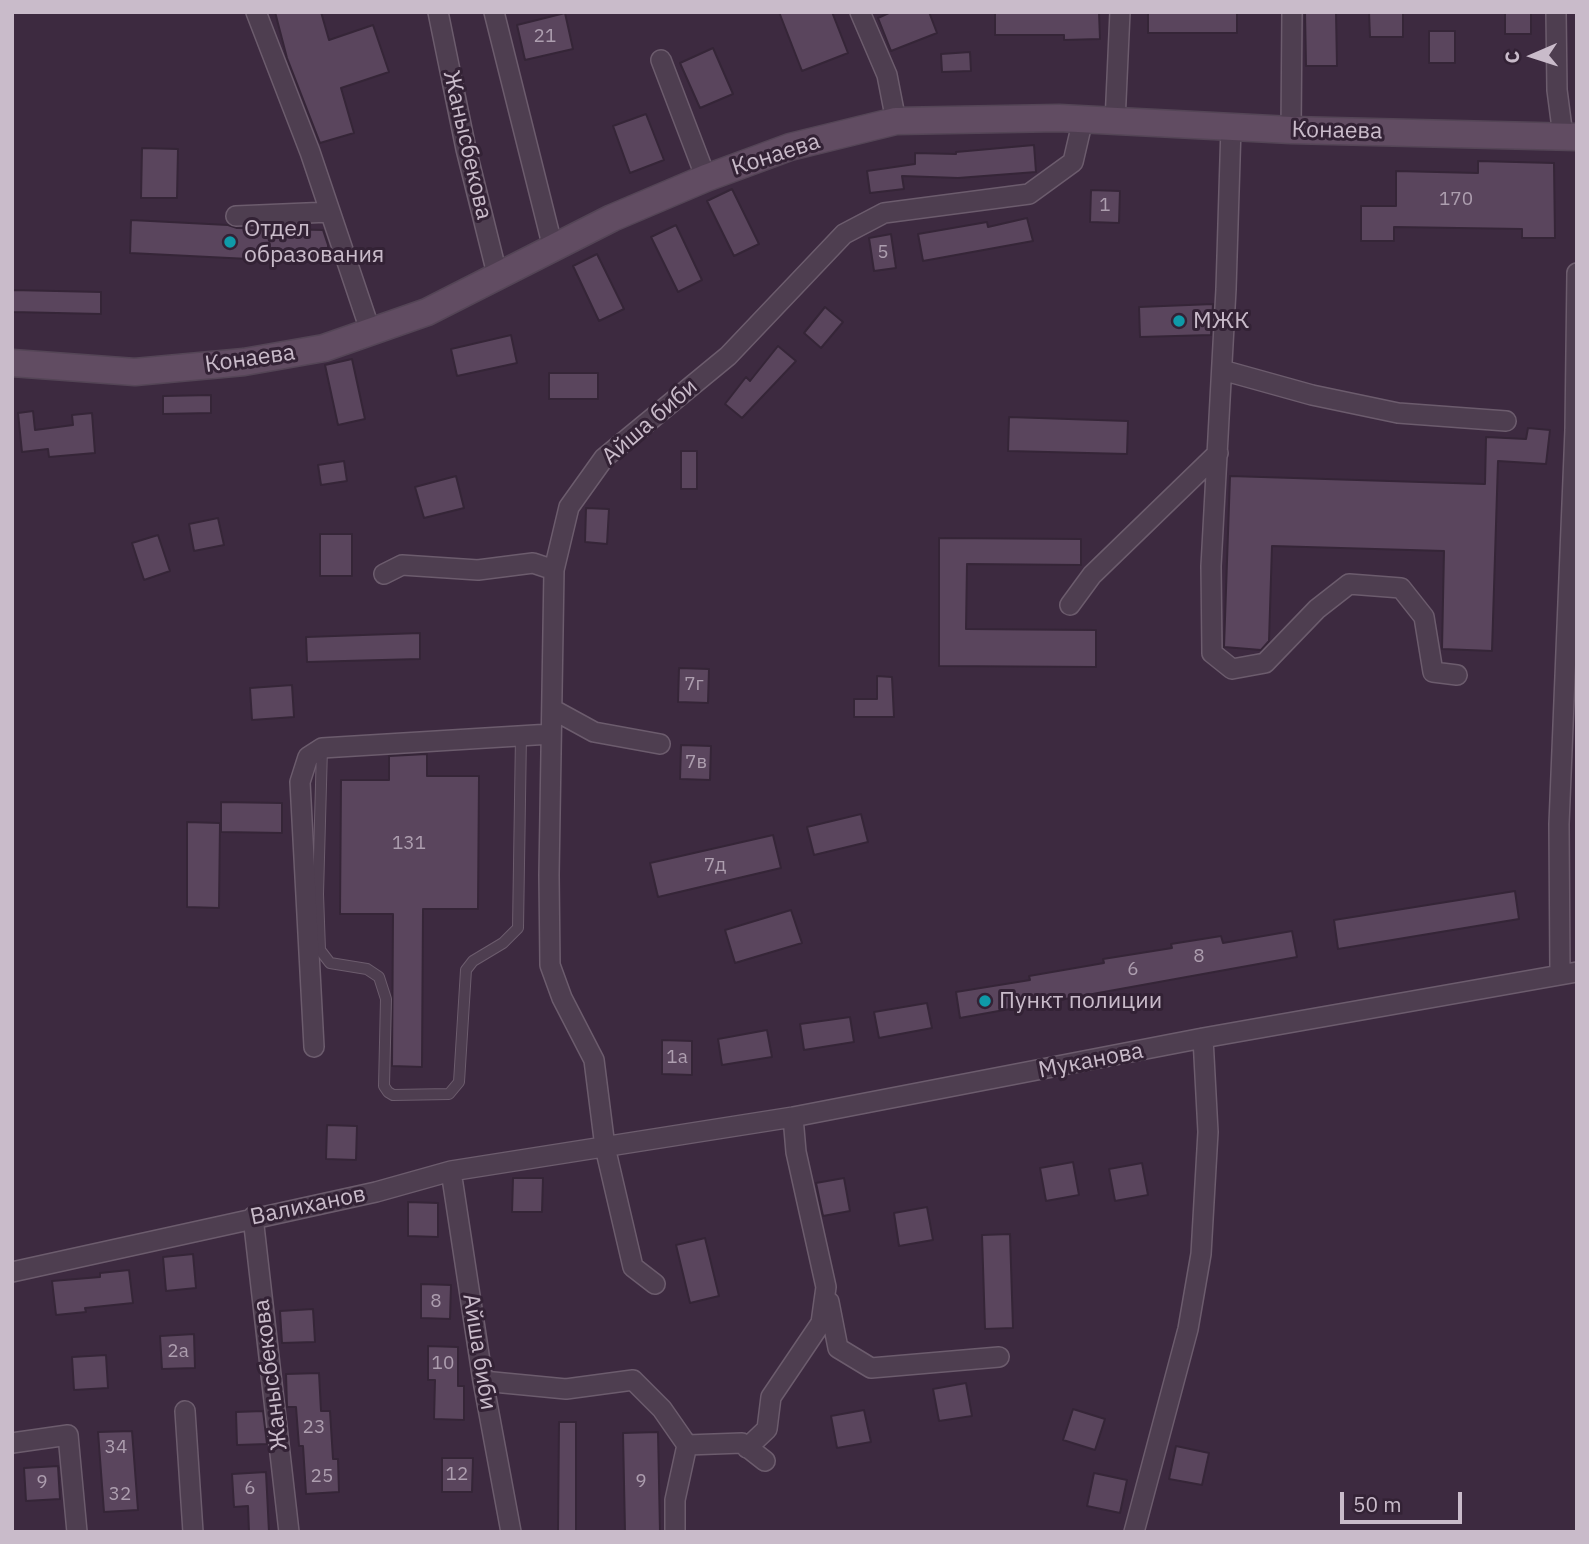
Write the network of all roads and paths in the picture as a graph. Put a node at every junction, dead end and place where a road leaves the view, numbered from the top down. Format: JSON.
{"nodes":[{"id":1,"x":256,"y":12,"type":"edge"},
{"id":2,"x":438,"y":12,"type":"edge"},
{"id":3,"x":860,"y":12,"type":"edge"},
{"id":4,"x":1120,"y":12,"type":"edge"},
{"id":5,"x":1292,"y":12,"type":"edge"},
{"id":6,"x":1556,"y":12,"type":"edge"},
{"id":7,"x":500,"y":13,"type":"edge"},
{"id":8,"x":660,"y":60,"type":"dead end"},
{"id":9,"x":1083,"y":119,"type":"junction"},
{"id":10,"x":896,"y":121,"type":"junction"},
{"id":11,"x":1115,"y":122,"type":"junction"},
{"id":12,"x":1231,"y":127,"type":"junction"},
{"id":13,"x":1291,"y":130,"type":"junction"},
{"id":14,"x":1570,"y":137,"type":"edge"},
{"id":15,"x":706,"y":178,"type":"junction"},
{"id":16,"x":330,"y":212,"type":"junction"},
{"id":17,"x":236,"y":216,"type":"dead end"},
{"id":18,"x":553,"y":248,"type":"junction"},
{"id":19,"x":1577,"y":273,"type":"edge"},
{"id":20,"x":498,"y":278,"type":"junction"},
{"id":21,"x":370,"y":330,"type":"junction"},
{"id":22,"x":12,"y":363,"type":"edge"},
{"id":23,"x":1222,"y":370,"type":"junction"},
{"id":24,"x":1506,"y":421,"type":"dead end"},
{"id":25,"x":1218,"y":453,"type":"junction"},
{"id":26,"x":1573,"y":525,"type":"edge"},
{"id":27,"x":554,"y":570,"type":"junction"},
{"id":28,"x":384,"y":574,"type":"dead end"},
{"id":29,"x":1070,"y":605,"type":"dead end"},
{"id":30,"x":1457,"y":675,"type":"dead end"},
{"id":31,"x":552,"y":709,"type":"junction"},
{"id":32,"x":551,"y":734,"type":"junction"},
{"id":33,"x":521,"y":735,"type":"junction"},
{"id":34,"x":660,"y":744,"type":"dead end"},
{"id":35,"x":322,"y":748,"type":"junction"},
{"id":36,"x":1568,"y":824,"type":"edge"},
{"id":37,"x":1569,"y":973,"type":"edge"},
{"id":38,"x":1203,"y":1038,"type":"junction"},
{"id":39,"x":314,"y":1047,"type":"dead end"},
{"id":40,"x":793,"y":1117,"type":"junction"},
{"id":41,"x":605,"y":1147,"type":"junction"},
{"id":42,"x":451,"y":1171,"type":"junction"},
{"id":43,"x":253,"y":1217,"type":"junction"},
{"id":44,"x":12,"y":1272,"type":"edge"},
{"id":45,"x":655,"y":1284,"type":"dead end"},
{"id":46,"x":826,"y":1287,"type":"junction"},
{"id":47,"x":999,"y":1357,"type":"dead end"},
{"id":48,"x":482,"y":1381,"type":"junction"},
{"id":49,"x":185,"y":1411,"type":"dead end"},
{"id":50,"x":12,"y":1443,"type":"edge"},
{"id":51,"x":687,"y":1445,"type":"junction"},
{"id":52,"x":747,"y":1448,"type":"junction"},
{"id":53,"x":765,"y":1461,"type":"dead end"},
{"id":54,"x":77,"y":1532,"type":"edge"},
{"id":55,"x":193,"y":1532,"type":"edge"},
{"id":56,"x":289,"y":1532,"type":"edge"},
{"id":57,"x":511,"y":1532,"type":"edge"},
{"id":58,"x":675,"y":1532,"type":"edge"},
{"id":59,"x":1134,"y":1532,"type":"edge"}],
"edges":[{"from":1,"to":16,"type":"street"},
{"from":2,"to":20,"type":"street","name":"Жанысбекова"},
{"from":3,"to":10,"type":"street"},
{"from":4,"to":11,"type":"street"},
{"from":5,"to":13,"type":"street"},
{"from":6,"to":14,"type":"street"},
{"from":7,"to":18,"type":"street"},
{"from":8,"to":15,"type":"street"},
{"from":9,"to":10,"type":"main road","name":"Конаева"},
{"from":9,"to":11,"type":"main road","name":"Конаева"},
{"from":9,"to":27,"type":"street","name":"Айша биби"},
{"from":10,"to":15,"type":"main road","name":"Конаева"},
{"from":11,"to":12,"type":"main road","name":"Конаева"},
{"from":12,"to":13,"type":"main road","name":"Конаева"},
{"from":12,"to":23,"type":"street"},
{"from":13,"to":14,"type":"main road","name":"Конаева"},
{"from":15,"to":18,"type":"main road","name":"Конаева"},
{"from":16,"to":17,"type":"street"},
{"from":16,"to":21,"type":"street"},
{"from":18,"to":20,"type":"main road","name":"Конаева"},
{"from":19,"to":26,"type":"street"},
{"from":20,"to":21,"type":"main road","name":"Конаева"},
{"from":21,"to":22,"type":"main road","name":"Конаева"},
{"from":23,"to":24,"type":"street"},
{"from":23,"to":25,"type":"street"},
{"from":25,"to":29,"type":"street"},
{"from":25,"to":30,"type":"street"},
{"from":26,"to":36,"type":"street"},
{"from":27,"to":28,"type":"street"},
{"from":27,"to":31,"type":"street","name":"Айша биби"},
{"from":31,"to":32,"type":"street","name":"Айша биби"},
{"from":31,"to":34,"type":"street"},
{"from":32,"to":33,"type":"street"},
{"from":32,"to":41,"type":"street","name":"Айша биби"},
{"from":33,"to":35,"type":"street"},
{"from":33,"to":35,"type":"lane"},
{"from":35,"to":39,"type":"street"},
{"from":36,"to":37,"type":"street"},
{"from":37,"to":38,"type":"street","name":"Муканова"},
{"from":38,"to":40,"type":"street","name":"Муканова"},
{"from":38,"to":59,"type":"street"},
{"from":40,"to":41,"type":"street","name":"Муканова"},
{"from":40,"to":46,"type":"street"},
{"from":41,"to":42,"type":"street","name":"Валиханов"},
{"from":41,"to":45,"type":"street","name":"Айша биби"},
{"from":42,"to":43,"type":"street","name":"Валиханов"},
{"from":42,"to":48,"type":"street","name":"Айша биби"},
{"from":43,"to":44,"type":"street","name":"Валиханов"},
{"from":43,"to":56,"type":"street","name":"Жанысбекова"},
{"from":46,"to":47,"type":"street"},
{"from":46,"to":52,"type":"street"},
{"from":48,"to":51,"type":"street"},
{"from":48,"to":57,"type":"street","name":"Айша биби"},
{"from":49,"to":55,"type":"street"},
{"from":50,"to":54,"type":"street"},
{"from":51,"to":52,"type":"street"},
{"from":51,"to":58,"type":"street"},
{"from":52,"to":53,"type":"street"}]}
